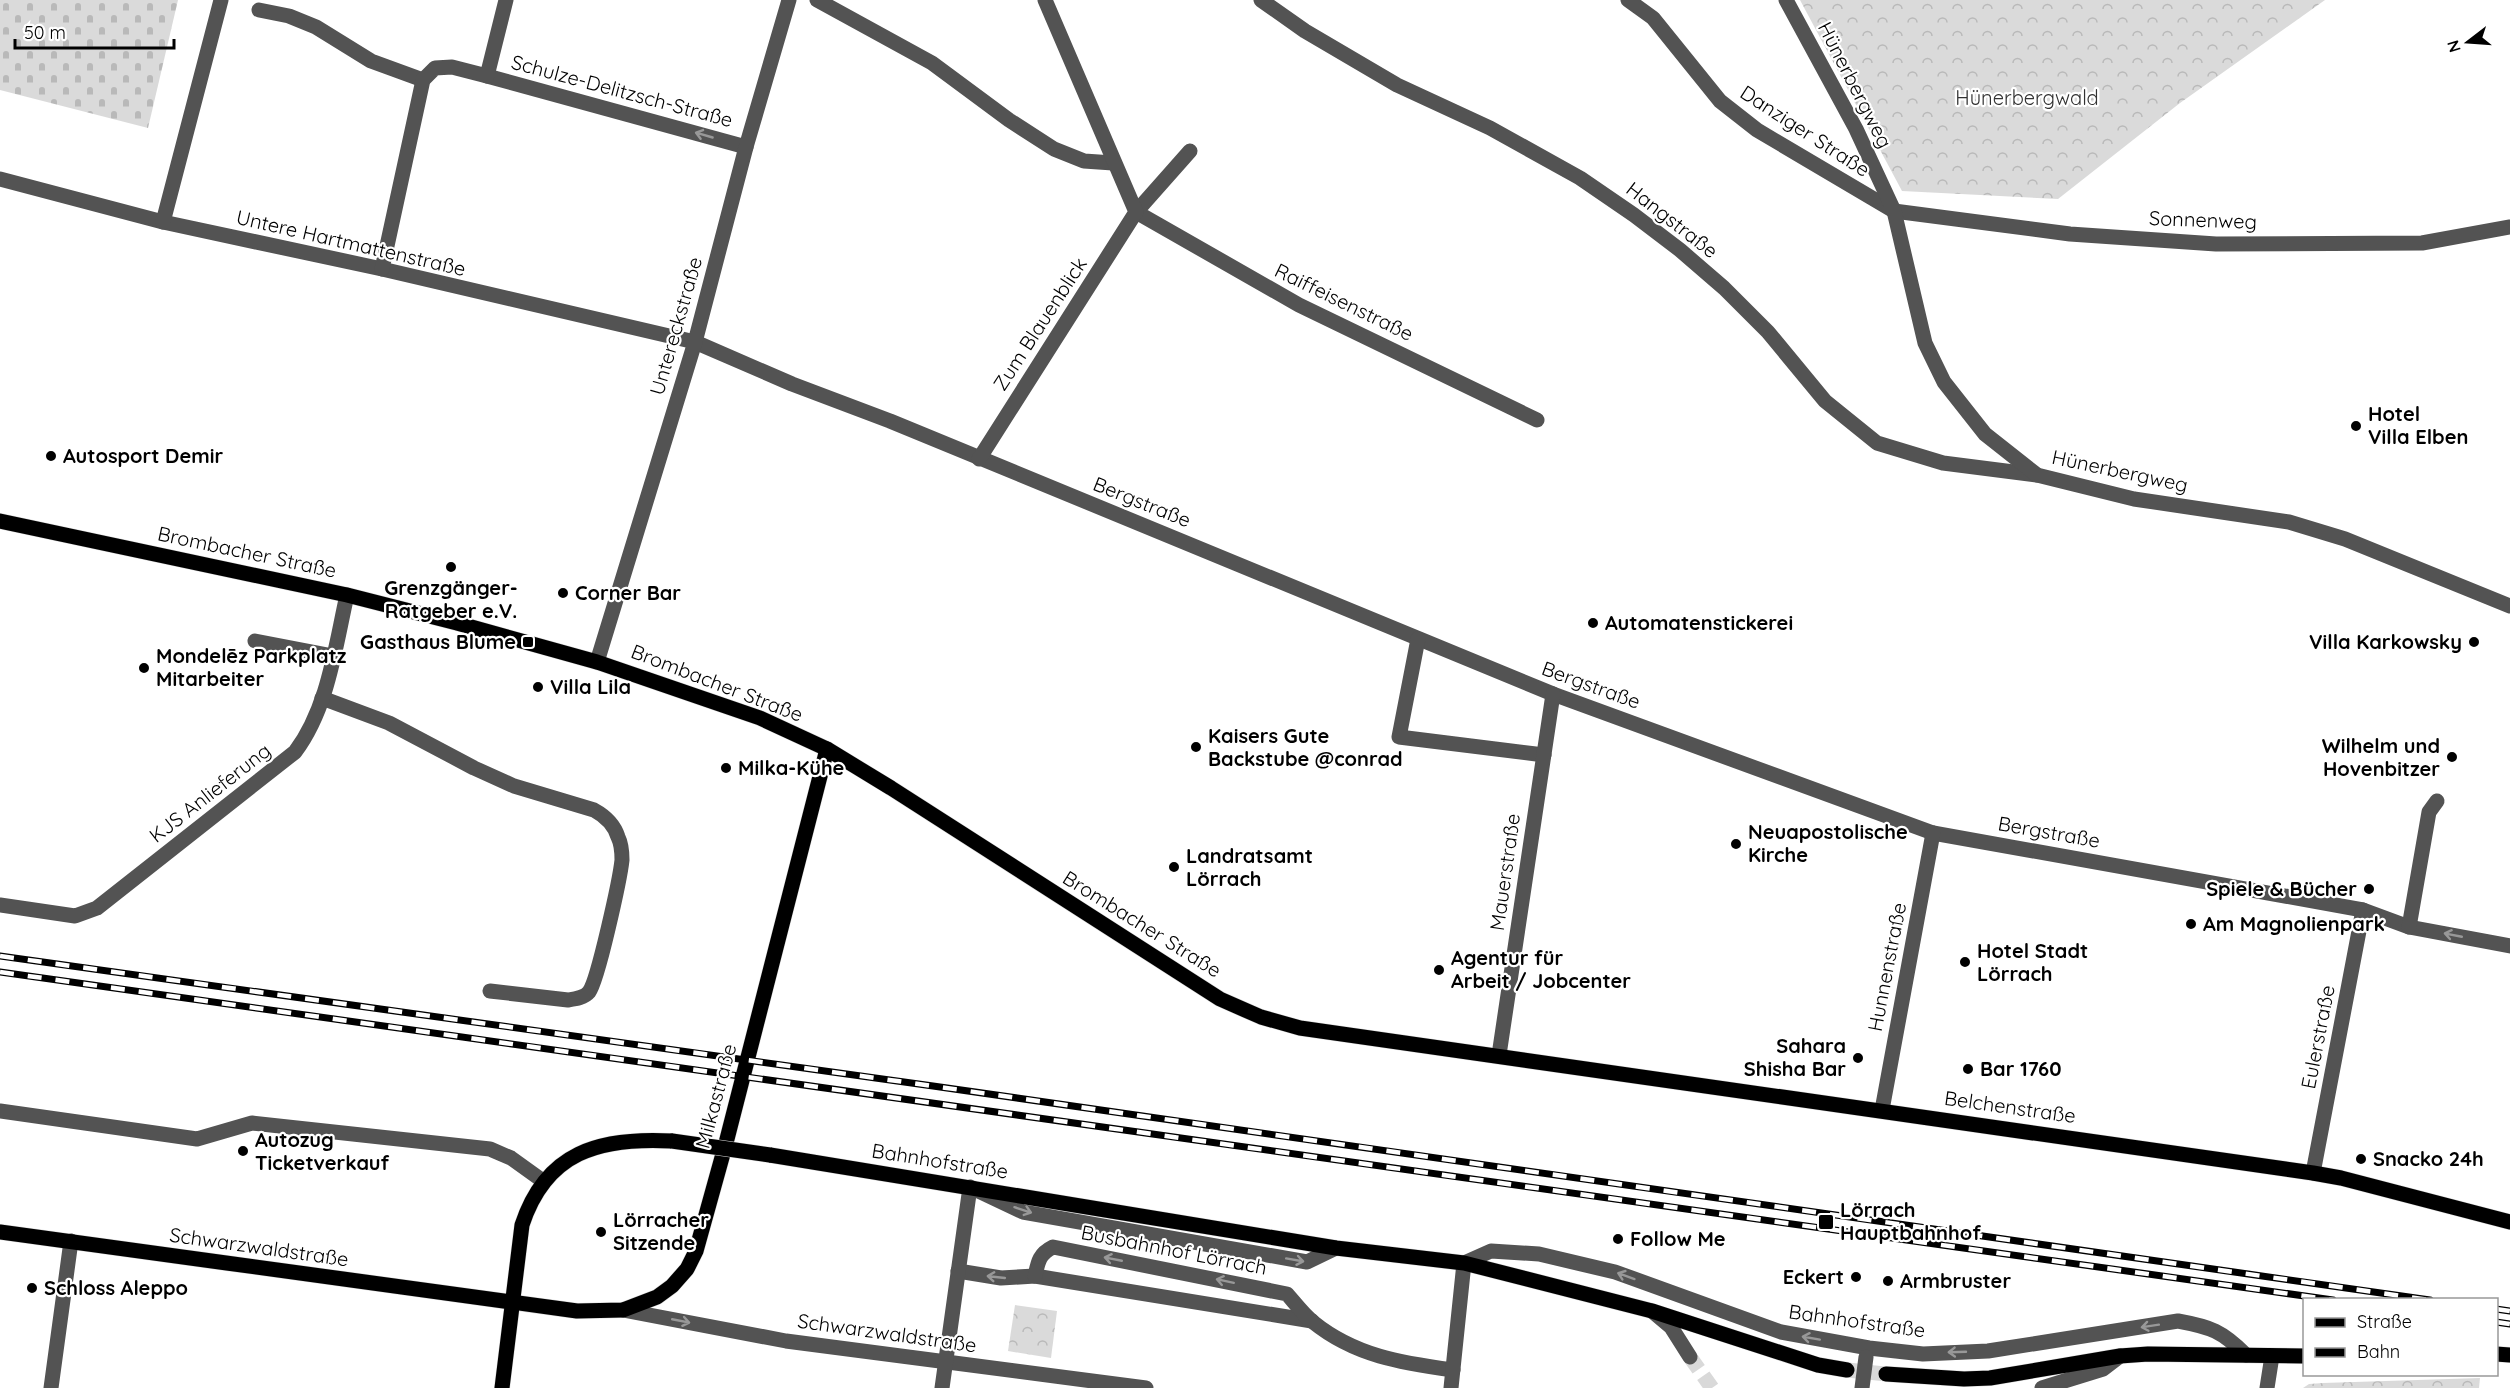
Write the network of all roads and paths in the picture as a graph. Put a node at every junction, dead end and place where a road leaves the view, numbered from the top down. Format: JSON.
{"nodes":[{"id":1,"x":221,"y":0,"type":"edge"},
{"id":2,"x":506,"y":0,"type":"edge"},
{"id":3,"x":789,"y":0,"type":"edge"},
{"id":4,"x":817,"y":0,"type":"edge"},
{"id":5,"x":1045,"y":0,"type":"edge"},
{"id":6,"x":1261,"y":0,"type":"edge"},
{"id":7,"x":1628,"y":0,"type":"edge"},
{"id":8,"x":1786,"y":0,"type":"edge"},
{"id":9,"x":259,"y":10,"type":"dead end"},
{"id":10,"x":488,"y":76,"type":"junction"},
{"id":11,"x":423,"y":80,"type":"junction"},
{"id":12,"x":746,"y":147,"type":"junction"},
{"id":13,"x":1190,"y":152,"type":"dead end"},
{"id":14,"x":1113,"y":163,"type":"junction"},
{"id":15,"x":0,"y":179,"type":"edge"},
{"id":16,"x":1894,"y":211,"type":"junction"},
{"id":17,"x":1136,"y":212,"type":"junction"},
{"id":18,"x":163,"y":222,"type":"junction"},
{"id":19,"x":2510,"y":227,"type":"edge"},
{"id":20,"x":382,"y":269,"type":"junction"},
{"id":21,"x":694,"y":342,"type":"junction"},
{"id":22,"x":1537,"y":420,"type":"dead end"},
{"id":23,"x":980,"y":459,"type":"junction"},
{"id":24,"x":2037,"y":475,"type":"junction"},
{"id":25,"x":0,"y":520,"type":"edge"},
{"id":26,"x":347,"y":595,"type":"junction"},
{"id":27,"x":2510,"y":606,"type":"edge"},
{"id":28,"x":1418,"y":639,"type":"junction"},
{"id":29,"x":255,"y":640,"type":"dead end"},
{"id":30,"x":333,"y":656,"type":"junction"},
{"id":31,"x":597,"y":662,"type":"junction"},
{"id":32,"x":1553,"y":694,"type":"junction"},
{"id":33,"x":322,"y":698,"type":"junction"},
{"id":34,"x":827,"y":749,"type":"junction"},
{"id":35,"x":1544,"y":755,"type":"junction"},
{"id":36,"x":2437,"y":801,"type":"dead end"},
{"id":37,"x":1933,"y":833,"type":"junction"},
{"id":38,"x":0,"y":905,"type":"edge"},
{"id":39,"x":2363,"y":910,"type":"junction"},
{"id":40,"x":2409,"y":927,"type":"junction"},
{"id":41,"x":2510,"y":946,"type":"edge"},
{"id":42,"x":490,"y":992,"type":"dead end"},
{"id":43,"x":1499,"y":1056,"type":"junction"},
{"id":44,"x":2,"y":1110,"type":"edge"},
{"id":45,"x":1881,"y":1110,"type":"junction"},
{"id":46,"x":2313,"y":1173,"type":"junction"},
{"id":47,"x":543,"y":1181,"type":"junction"},
{"id":48,"x":970,"y":1186,"type":"junction"},
{"id":49,"x":2510,"y":1221,"type":"edge"},
{"id":50,"x":0,"y":1232,"type":"edge"},
{"id":51,"x":71,"y":1241,"type":"junction"},
{"id":52,"x":1464,"y":1263,"type":"junction"},
{"id":53,"x":958,"y":1271,"type":"junction"},
{"id":54,"x":1035,"y":1276,"type":"junction"},
{"id":55,"x":513,"y":1302,"type":"junction"},
{"id":56,"x":623,"y":1310,"type":"junction"},
{"id":57,"x":1652,"y":1311,"type":"junction"},
{"id":58,"x":1312,"y":1321,"type":"junction"},
{"id":59,"x":2246,"y":1355,"type":"junction"},
{"id":60,"x":2120,"y":1356,"type":"junction"},
{"id":61,"x":2272,"y":1356,"type":"junction"},
{"id":62,"x":2303,"y":1356,"type":"edge"},
{"id":63,"x":1690,"y":1357,"type":"tunnel mouth"},
{"id":64,"x":1866,"y":1357,"type":"dead end"},
{"id":65,"x":946,"y":1362,"type":"junction"},
{"id":66,"x":1454,"y":1370,"type":"junction"},
{"id":67,"x":1847,"y":1370,"type":"tunnel mouth"},
{"id":68,"x":1886,"y":1374,"type":"tunnel mouth"},
{"id":69,"x":51,"y":1388,"type":"edge"},
{"id":70,"x":502,"y":1388,"type":"edge"},
{"id":71,"x":942,"y":1388,"type":"edge"},
{"id":72,"x":1146,"y":1388,"type":"edge"},
{"id":73,"x":1451,"y":1388,"type":"edge"},
{"id":74,"x":1862,"y":1388,"type":"edge"},
{"id":75,"x":2042,"y":1388,"type":"edge"},
{"id":76,"x":2267,"y":1388,"type":"edge"}],
"edges":[{"from":1,"to":18,"type":"street"},
{"from":2,"to":10,"type":"street","name":"Schulze-Delitzsch-Straße"},
{"from":3,"to":12,"type":"street","name":"Untereckstraße"},
{"from":4,"to":14,"type":"street"},
{"from":5,"to":14,"type":"street"},
{"from":6,"to":24,"type":"street","name":"Hangstraße"},
{"from":7,"to":16,"type":"street","name":"Danziger Straße"},
{"from":8,"to":16,"type":"street","name":"Hünerbergweg"},
{"from":9,"to":11,"type":"street"},
{"from":10,"to":11,"type":"street","name":"Schulze-Delitzsch-Straße"},
{"from":12,"to":10,"type":"street","name":"Schulze-Delitzsch-Straße","one_way":true},
{"from":11,"to":20,"type":"street"},
{"from":12,"to":21,"type":"street","name":"Untereckstraße"},
{"from":13,"to":17,"type":"street","name":"Zum Blauenblick"},
{"from":14,"to":17,"type":"street"},
{"from":15,"to":18,"type":"street","name":"Untere Hartmattenstraße"},
{"from":16,"to":19,"type":"street","name":"Sonnenweg"},
{"from":16,"to":24,"type":"street","name":"Hünerbergweg"},
{"from":17,"to":22,"type":"street","name":"Raiffeisenstraße"},
{"from":17,"to":23,"type":"street","name":"Zum Blauenblick"},
{"from":18,"to":20,"type":"street","name":"Untere Hartmattenstraße"},
{"from":20,"to":21,"type":"street","name":"Untere Hartmattenstraße"},
{"from":21,"to":23,"type":"street","name":"Bergstraße"},
{"from":21,"to":31,"type":"street","name":"Untereckstraße"},
{"from":23,"to":28,"type":"street","name":"Bergstraße"},
{"from":24,"to":27,"type":"street","name":"Hünerbergweg"},
{"from":25,"to":26,"type":"main road","name":"Brombacher Straße"},
{"from":26,"to":30,"type":"street","name":"KJS Anlieferung"},
{"from":26,"to":31,"type":"main road","name":"Brombacher Straße"},
{"from":28,"to":32,"type":"street","name":"Bergstraße"},
{"from":28,"to":35,"type":"street"},
{"from":29,"to":30,"type":"street"},
{"from":30,"to":33,"type":"street","name":"KJS Anlieferung"},
{"from":31,"to":34,"type":"main road","name":"Brombacher Straße"},
{"from":32,"to":35,"type":"street","name":"Mauerstraße"},
{"from":32,"to":37,"type":"street","name":"Bergstraße"},
{"from":33,"to":38,"type":"street","name":"KJS Anlieferung"},
{"from":33,"to":42,"type":"street"},
{"from":34,"to":43,"type":"main road","name":"Brombacher Straße"},
{"from":34,"to":56,"type":"main road","name":"Milkastraße"},
{"from":35,"to":43,"type":"street","name":"Mauerstraße"},
{"from":36,"to":40,"type":"street"},
{"from":37,"to":39,"type":"street","name":"Bergstraße"},
{"from":37,"to":45,"type":"street","name":"Hunnenstraße"},
{"from":39,"to":40,"type":"street","name":"Bergstraße"},
{"from":39,"to":46,"type":"street","name":"Eulerstraße"},
{"from":41,"to":40,"type":"street","name":"Bergstraße","one_way":true},
{"from":43,"to":45,"type":"main road","name":"Belchenstraße"},
{"from":44,"to":47,"type":"street"},
{"from":45,"to":46,"type":"main road","name":"Belchenstraße"},
{"from":46,"to":49,"type":"main road","name":"Belchenstraße"},
{"from":47,"to":48,"type":"main road","name":"Bahnhofstraße","bridge":true},
{"from":47,"to":55,"type":"main road","name":"Bahnhofstraße"},
{"from":48,"to":52,"type":"main road","name":"Bahnhofstraße"},
{"from":48,"to":53,"type":"street"},
{"from":50,"to":51,"type":"main road","name":"Schwarzwaldstraße"},
{"from":51,"to":55,"type":"main road","name":"Schwarzwaldstraße"},
{"from":51,"to":69,"type":"street"},
{"from":52,"to":57,"type":"main road","name":"Bahnhofstraße"},
{"from":59,"to":52,"type":"street","name":"Bahnhofstraße","one_way":true},
{"from":52,"to":66,"type":"street"},
{"from":54,"to":53,"type":"street","name":"Busbahnhof Lörrach","one_way":true},
{"from":53,"to":65,"type":"street"},
{"from":54,"to":58,"type":"street","name":"Busbahnhof Lörrach"},
{"from":58,"to":54,"type":"street","name":"Busbahnhof Lörrach","one_way":true},
{"from":55,"to":56,"type":"main road","name":"Milkastraße"},
{"from":55,"to":70,"type":"main road","name":"Bahnhofstraße"},
{"from":56,"to":65,"type":"street","name":"Schwarzwaldstraße","one_way":true},
{"from":57,"to":63,"type":"street"},
{"from":57,"to":67,"type":"main road","name":"Bahnhofstraße"},
{"from":58,"to":66,"type":"street","name":"Busbahnhof Lörrach"},
{"from":59,"to":60,"type":"main road"},
{"from":59,"to":61,"type":"main road"},
{"from":60,"to":68,"type":"main road"},
{"from":60,"to":75,"type":"street"},
{"from":61,"to":62,"type":"main road"},
{"from":61,"to":76,"type":"street"},
{"from":64,"to":74,"type":"street"},
{"from":65,"to":71,"type":"street"},
{"from":65,"to":72,"type":"street","name":"Schwarzwaldstraße"},
{"from":66,"to":73,"type":"street"}]}
